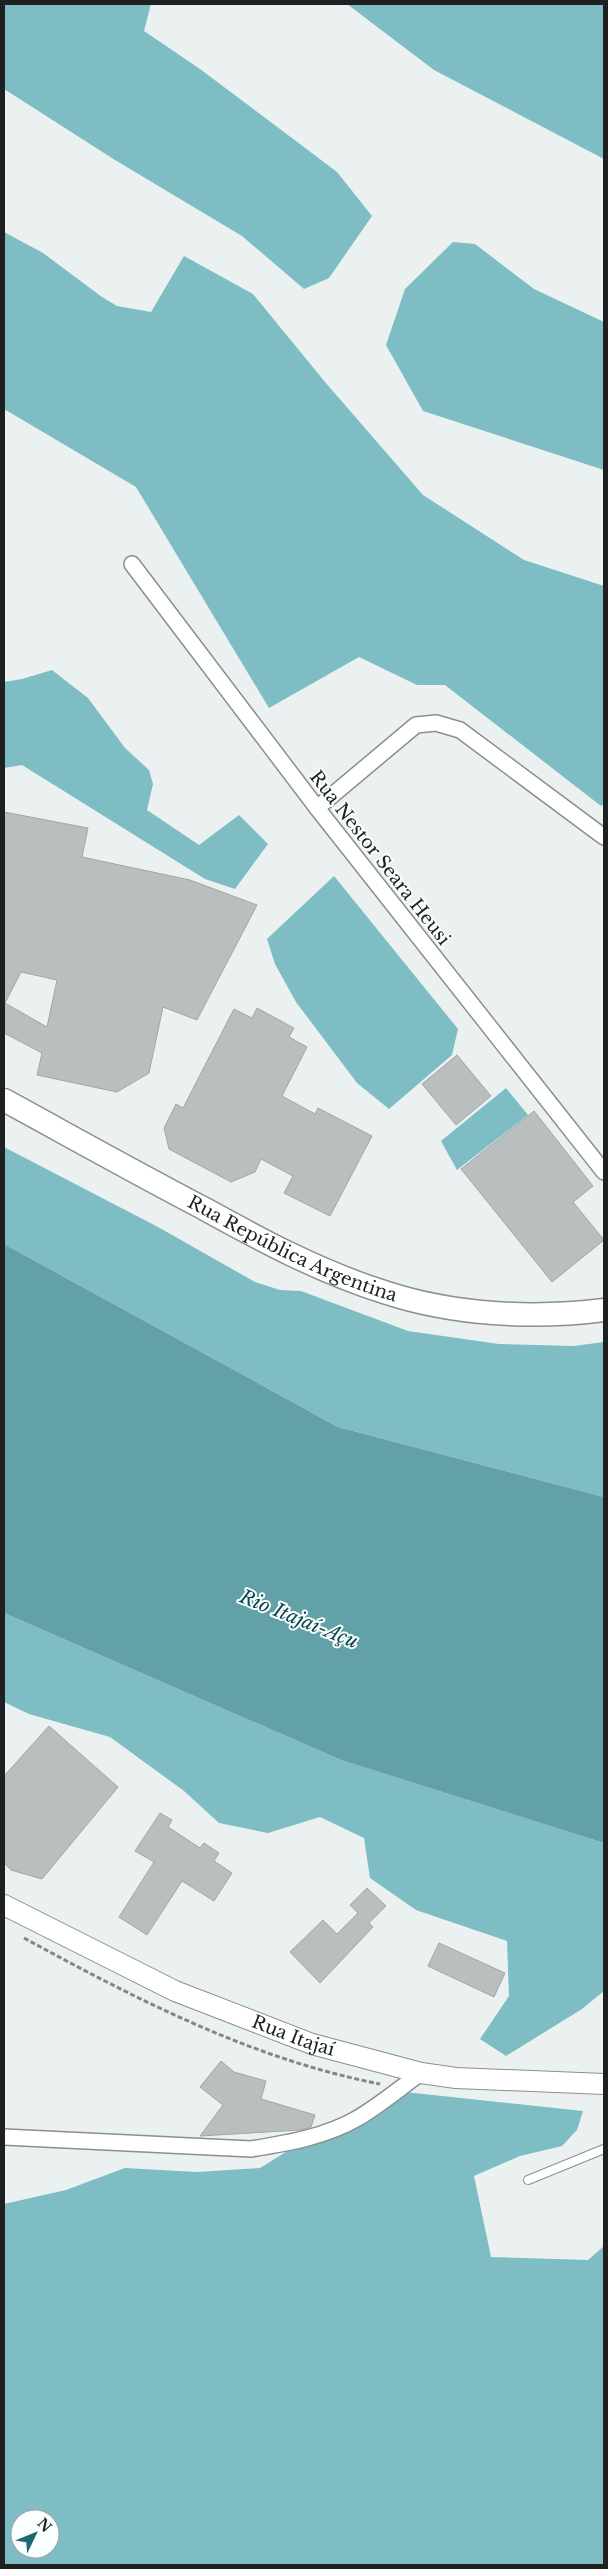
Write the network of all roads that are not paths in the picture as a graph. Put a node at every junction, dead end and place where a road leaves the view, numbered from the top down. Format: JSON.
{"nodes":[{"id":1,"x":132,"y":564,"type":"dead end"},
{"id":2,"x":317,"y":808,"type":"junction"},
{"id":3,"x":604,"y":837,"type":"edge"},
{"id":4,"x":4,"y":1100,"type":"edge"},
{"id":5,"x":604,"y":1172,"type":"edge"},
{"id":6,"x":604,"y":1310,"type":"edge"},
{"id":7,"x":4,"y":1905,"type":"edge"},
{"id":8,"x":421,"y":2073,"type":"junction"},
{"id":9,"x":604,"y":2084,"type":"edge"},
{"id":10,"x":4,"y":2138,"type":"edge"},
{"id":11,"x":604,"y":2149,"type":"edge"},
{"id":12,"x":528,"y":2180,"type":"dead end"}],
"edges":[{"from":1,"to":2,"type":"street","name":"Rua Nestor Seara Heusi"},
{"from":2,"to":3,"type":"street"},
{"from":2,"to":5,"type":"street","name":"Rua Nestor Seara Heusi"},
{"from":4,"to":6,"type":"main road","name":"Rua República Argentina"},
{"from":7,"to":8,"type":"main road","name":"Rua Itajaí"},
{"from":8,"to":9,"type":"main road","name":"Rua Itajaí"},
{"from":8,"to":10,"type":"street"},
{"from":11,"to":12,"type":"lane"}]}
